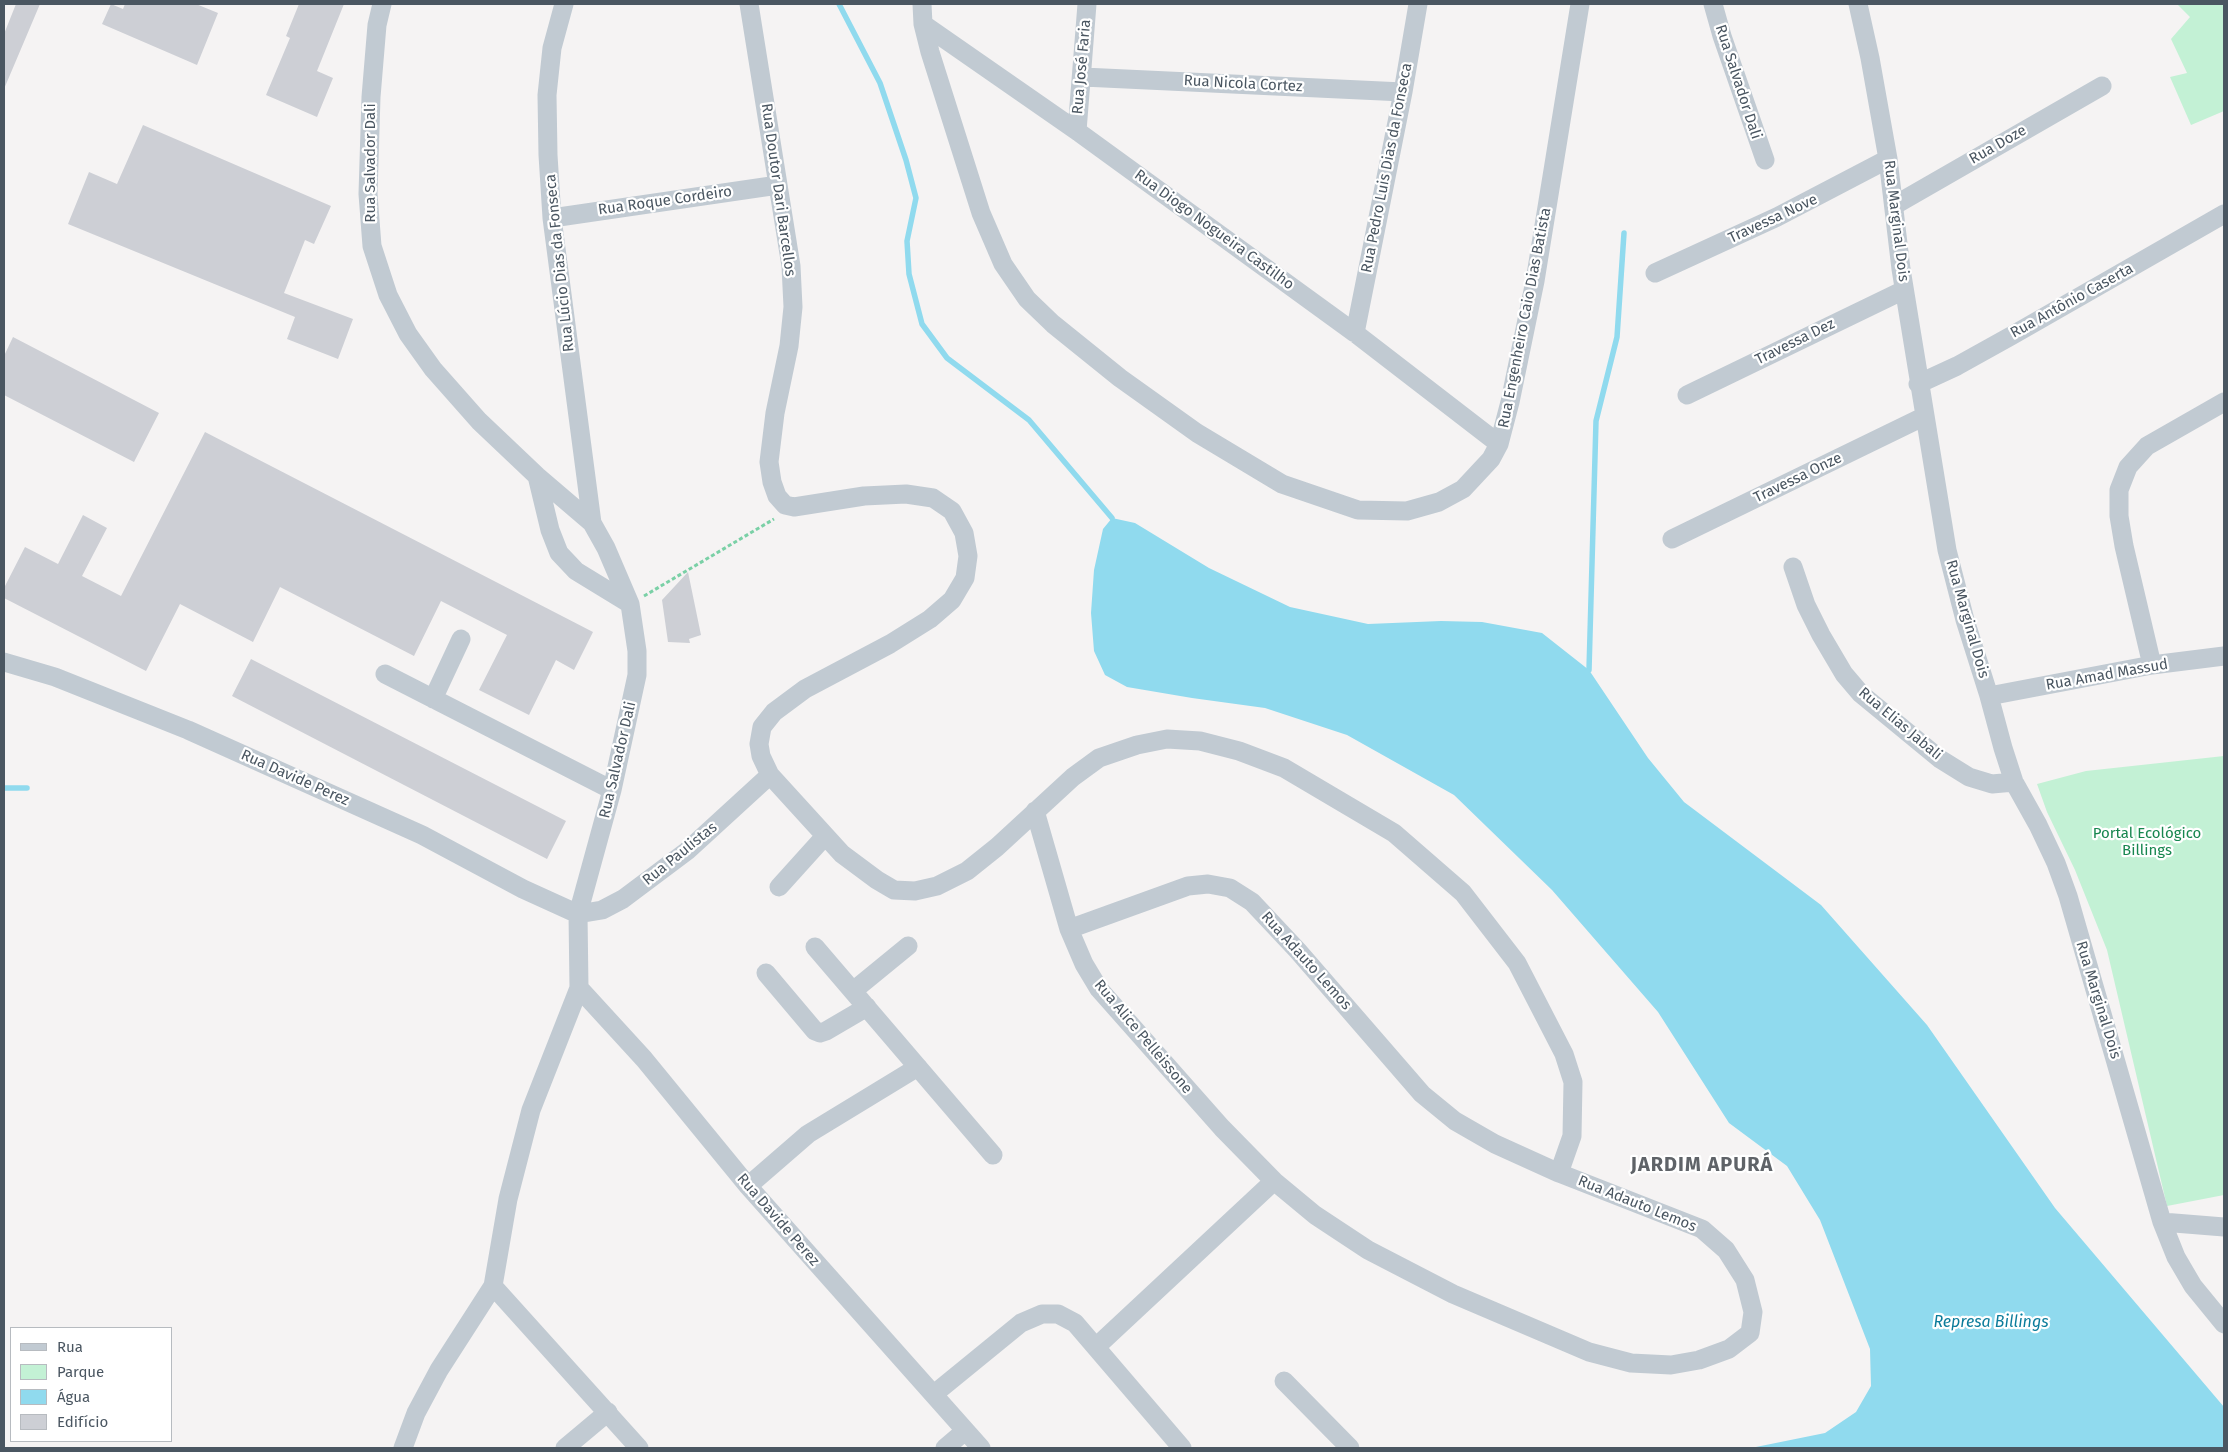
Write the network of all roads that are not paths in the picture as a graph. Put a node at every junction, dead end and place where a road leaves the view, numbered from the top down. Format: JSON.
{"nodes":[{"id":1,"x":382,"y":4,"type":"edge"},
{"id":2,"x":564,"y":4,"type":"edge"},
{"id":3,"x":749,"y":4,"type":"edge"},
{"id":4,"x":922,"y":4,"type":"edge"},
{"id":5,"x":1087,"y":4,"type":"edge"},
{"id":6,"x":1418,"y":4,"type":"edge"},
{"id":7,"x":1580,"y":4,"type":"edge"},
{"id":8,"x":1713,"y":4,"type":"edge"},
{"id":9,"x":1858,"y":4,"type":"edge"},
{"id":10,"x":923,"y":24,"type":"junction"},
{"id":11,"x":1083,"y":77,"type":"junction"},
{"id":12,"x":2102,"y":86,"type":"dead end"},
{"id":13,"x":1403,"y":92,"type":"junction"},
{"id":14,"x":1077,"y":131,"type":"junction"},
{"id":15,"x":1888,"y":159,"type":"junction"},
{"id":16,"x":1764,"y":160,"type":"dead end"},
{"id":17,"x":778,"y":185,"type":"junction"},
{"id":18,"x":1895,"y":205,"type":"junction"},
{"id":19,"x":2224,"y":214,"type":"edge"},
{"id":20,"x":552,"y":218,"type":"junction"},
{"id":21,"x":1655,"y":273,"type":"dead end"},
{"id":22,"x":1904,"y":290,"type":"junction"},
{"id":23,"x":1355,"y":332,"type":"junction"},
{"id":24,"x":1918,"y":384,"type":"junction"},
{"id":25,"x":1687,"y":395,"type":"dead end"},
{"id":26,"x":2223,"y":405,"type":"edge"},
{"id":27,"x":1924,"y":416,"type":"junction"},
{"id":28,"x":1499,"y":444,"type":"junction"},
{"id":29,"x":537,"y":476,"type":"junction"},
{"id":30,"x":585,"y":517,"type":"junction"},
{"id":31,"x":550,"y":530,"type":"junction"},
{"id":32,"x":1672,"y":539,"type":"dead end"},
{"id":33,"x":606,"y":548,"type":"junction"},
{"id":34,"x":1793,"y":567,"type":"dead end"},
{"id":35,"x":576,"y":571,"type":"junction"},
{"id":36,"x":630,"y":604,"type":"junction"},
{"id":37,"x":461,"y":640,"type":"dead end"},
{"id":38,"x":2224,"y":656,"type":"edge"},
{"id":39,"x":4,"y":662,"type":"edge"},
{"id":40,"x":2152,"y":665,"type":"junction"},
{"id":41,"x":385,"y":674,"type":"dead end"},
{"id":42,"x":1989,"y":696,"type":"junction"},
{"id":43,"x":433,"y":699,"type":"junction"},
{"id":44,"x":770,"y":775,"type":"junction"},
{"id":45,"x":2014,"y":782,"type":"junction"},
{"id":46,"x":612,"y":790,"type":"junction"},
{"id":47,"x":1035,"y":811,"type":"junction"},
{"id":48,"x":825,"y":836,"type":"junction"},
{"id":49,"x":779,"y":887,"type":"dead end"},
{"id":50,"x":578,"y":914,"type":"junction"},
{"id":51,"x":1069,"y":929,"type":"junction"},
{"id":52,"x":908,"y":946,"type":"dead end"},
{"id":53,"x":815,"y":947,"type":"dead end"},
{"id":54,"x":766,"y":973,"type":"dead end"},
{"id":55,"x":579,"y":988,"type":"junction"},
{"id":56,"x":853,"y":991,"type":"junction"},
{"id":57,"x":867,"y":1007,"type":"junction"},
{"id":58,"x":918,"y":1067,"type":"junction"},
{"id":59,"x":993,"y":1155,"type":"dead end"},
{"id":60,"x":1559,"y":1173,"type":"junction"},
{"id":61,"x":1274,"y":1181,"type":"junction"},
{"id":62,"x":748,"y":1186,"type":"junction"},
{"id":63,"x":2161,"y":1217,"type":"junction"},
{"id":64,"x":2224,"y":1227,"type":"edge"},
{"id":65,"x":493,"y":1286,"type":"junction"},
{"id":66,"x":2224,"y":1324,"type":"edge"},
{"id":67,"x":1096,"y":1348,"type":"junction"},
{"id":68,"x":1284,"y":1381,"type":"dead end"},
{"id":69,"x":934,"y":1394,"type":"junction"},
{"id":70,"x":608,"y":1412,"type":"junction"},
{"id":71,"x":965,"y":1431,"type":"junction"},
{"id":72,"x":403,"y":1448,"type":"edge"},
{"id":73,"x":564,"y":1448,"type":"edge"},
{"id":74,"x":640,"y":1448,"type":"edge"},
{"id":75,"x":945,"y":1448,"type":"edge"},
{"id":76,"x":981,"y":1448,"type":"edge"},
{"id":77,"x":1182,"y":1448,"type":"edge"},
{"id":78,"x":1350,"y":1448,"type":"edge"}],
"edges":[{"from":1,"to":29,"type":"street","name":"Rua Salvador Dali"},
{"from":2,"to":20,"type":"street","name":"Rua Lúcio Dias da Fonseca"},
{"from":3,"to":17,"type":"street","name":"Rua Doutor Dari Barcellos"},
{"from":4,"to":10,"type":"street","name":"Rua Engenheiro Caio Dias Batista"},
{"from":5,"to":11,"type":"street","name":"Rua José Faria"},
{"from":6,"to":13,"type":"street","name":"Rua Pedro Luis Dias da Fonseca"},
{"from":7,"to":28,"type":"street","name":"Rua Engenheiro Caio Dias Batista"},
{"from":8,"to":16,"type":"street","name":"Rua Salvador Dali"},
{"from":9,"to":15,"type":"street","name":"Rua Marginal Dois"},
{"from":10,"to":14,"type":"street","name":"Rua Diogo Nogueira Castilho"},
{"from":10,"to":28,"type":"street","name":"Rua Engenheiro Caio Dias Batista"},
{"from":11,"to":13,"type":"street","name":"Rua Nicola Cortez"},
{"from":11,"to":14,"type":"street","name":"Rua José Faria"},
{"from":12,"to":18,"type":"street","name":"Rua Doze"},
{"from":13,"to":23,"type":"street","name":"Rua Pedro Luis Dias da Fonseca"},
{"from":14,"to":23,"type":"street","name":"Rua Diogo Nogueira Castilho"},
{"from":15,"to":18,"type":"street","name":"Rua Marginal Dois"},
{"from":15,"to":21,"type":"street","name":"Travessa Nove"},
{"from":17,"to":20,"type":"street","name":"Rua Roque Cordeiro"},
{"from":17,"to":44,"type":"street","name":"Rua Doutor Dari Barcellos"},
{"from":18,"to":22,"type":"street","name":"Rua Marginal Dois"},
{"from":19,"to":24,"type":"street","name":"Rua Antônio Caserta"},
{"from":20,"to":30,"type":"street","name":"Rua Lúcio Dias da Fonseca"},
{"from":22,"to":24,"type":"street","name":"Rua Marginal Dois"},
{"from":22,"to":25,"type":"street","name":"Travessa Dez"},
{"from":23,"to":28,"type":"street","name":"Rua Diogo Nogueira Castilho"},
{"from":24,"to":27,"type":"street","name":"Rua Marginal Dois"},
{"from":26,"to":40,"type":"street"},
{"from":27,"to":32,"type":"street","name":"Travessa Onze"},
{"from":27,"to":42,"type":"street","name":"Rua Marginal Dois"},
{"from":29,"to":30,"type":"street","name":"Rua Salvador Dali"},
{"from":29,"to":31,"type":"street"},
{"from":30,"to":31,"type":"street"},
{"from":30,"to":33,"type":"street","name":"Rua Salvador Dali"},
{"from":31,"to":35,"type":"street"},
{"from":33,"to":35,"type":"street"},
{"from":33,"to":36,"type":"street","name":"Rua Salvador Dali"},
{"from":34,"to":45,"type":"street","name":"Rua Elias Jabali"},
{"from":35,"to":36,"type":"street"},
{"from":36,"to":46,"type":"street","name":"Rua Salvador Dali"},
{"from":37,"to":43,"type":"street"},
{"from":38,"to":40,"type":"street","name":"Rua Amad Massud"},
{"from":39,"to":50,"type":"street","name":"Rua Davide Perez"},
{"from":40,"to":42,"type":"street","name":"Rua Amad Massud"},
{"from":41,"to":43,"type":"street"},
{"from":42,"to":45,"type":"street","name":"Rua Marginal Dois"},
{"from":43,"to":46,"type":"street"},
{"from":44,"to":48,"type":"street"},
{"from":44,"to":50,"type":"street","name":"Rua Paulistas"},
{"from":45,"to":63,"type":"street","name":"Rua Marginal Dois"},
{"from":46,"to":50,"type":"street","name":"Rua Salvador Dali"},
{"from":47,"to":48,"type":"street"},
{"from":47,"to":51,"type":"street","name":"Rua Alice Pelleissone"},
{"from":47,"to":60,"type":"street"},
{"from":48,"to":49,"type":"street"},
{"from":50,"to":55,"type":"street","name":"Rua Salvador Dali"},
{"from":51,"to":60,"type":"street","name":"Rua Adauto Lemos"},
{"from":51,"to":61,"type":"street","name":"Rua Alice Pelleissone"},
{"from":52,"to":56,"type":"street"},
{"from":53,"to":56,"type":"street"},
{"from":54,"to":57,"type":"street"},
{"from":55,"to":62,"type":"street","name":"Rua Davide Perez"},
{"from":55,"to":65,"type":"street"},
{"from":56,"to":57,"type":"street"},
{"from":57,"to":58,"type":"street"},
{"from":58,"to":59,"type":"street"},
{"from":58,"to":62,"type":"street"},
{"from":60,"to":61,"type":"street","name":"Rua Adauto Lemos"},
{"from":61,"to":67,"type":"street"},
{"from":62,"to":69,"type":"street","name":"Rua Davide Perez"},
{"from":63,"to":64,"type":"street"},
{"from":63,"to":66,"type":"street","name":"Rua Marginal Dois"},
{"from":65,"to":70,"type":"street"},
{"from":65,"to":72,"type":"street"},
{"from":67,"to":69,"type":"street"},
{"from":67,"to":77,"type":"street"},
{"from":68,"to":78,"type":"street"},
{"from":69,"to":71,"type":"street","name":"Rua Davide Perez"},
{"from":70,"to":73,"type":"street"},
{"from":70,"to":74,"type":"street"},
{"from":71,"to":75,"type":"street"},
{"from":71,"to":76,"type":"street","name":"Rua Davide Perez"}]}
